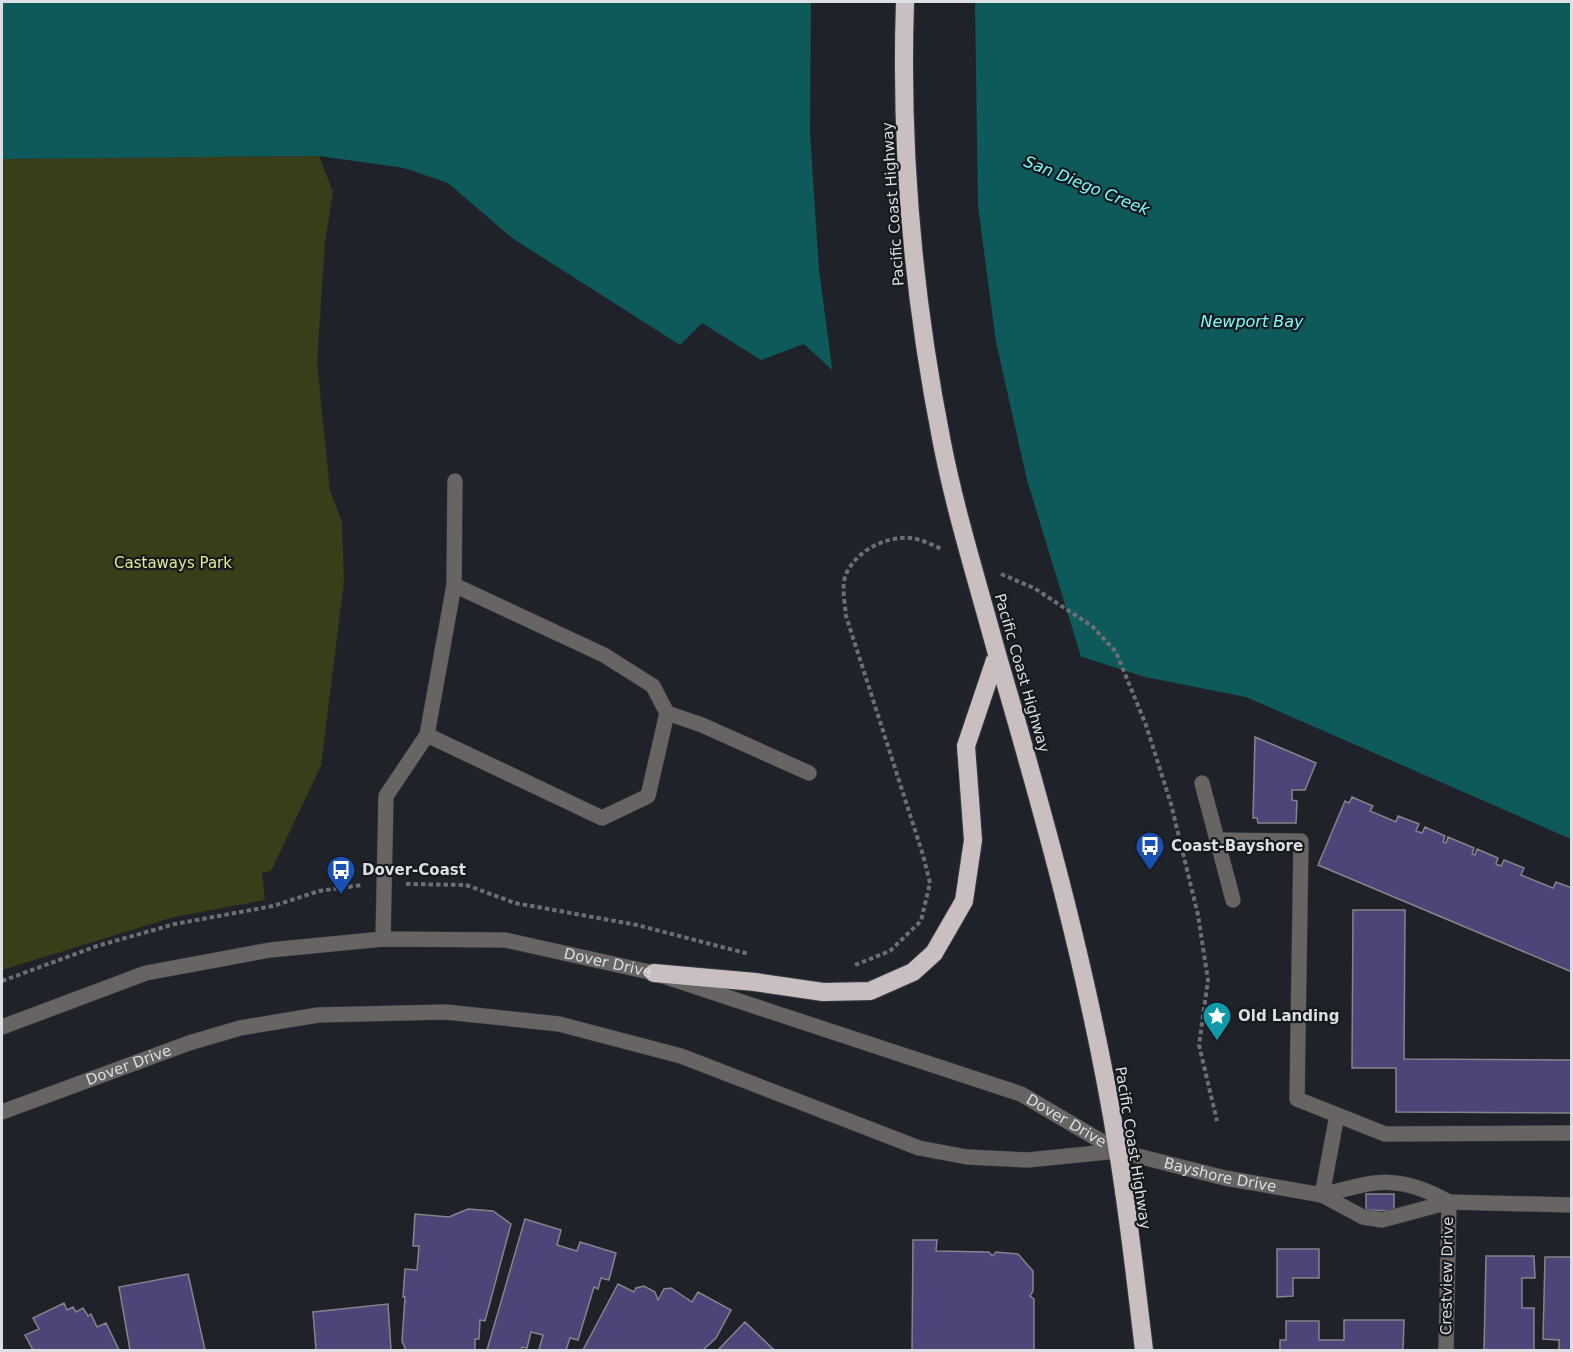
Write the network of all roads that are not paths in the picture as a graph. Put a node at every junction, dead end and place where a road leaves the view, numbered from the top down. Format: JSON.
{"nodes":[{"id":1,"x":905,"y":2,"type":"edge"},
{"id":2,"x":455,"y":481,"type":"dead end"},
{"id":3,"x":454,"y":585,"type":"junction"},
{"id":4,"x":998,"y":654,"type":"junction"},
{"id":5,"x":667,"y":713,"type":"junction"},
{"id":6,"x":427,"y":735,"type":"junction"},
{"id":7,"x":809,"y":773,"type":"dead end"},
{"id":8,"x":1202,"y":783,"type":"dead end"},
{"id":9,"x":1218,"y":840,"type":"junction"},
{"id":10,"x":1233,"y":900,"type":"dead end"},
{"id":11,"x":383,"y":939,"type":"junction"},
{"id":12,"x":654,"y":973,"type":"junction"},
{"id":13,"x":2,"y":1027,"type":"edge"},
{"id":14,"x":2,"y":1112,"type":"edge"},
{"id":15,"x":1337,"y":1115,"type":"junction"},
{"id":16,"x":1572,"y":1133,"type":"edge"},
{"id":17,"x":1118,"y":1151,"type":"junction"},
{"id":18,"x":1322,"y":1195,"type":"junction"},
{"id":19,"x":1449,"y":1202,"type":"junction"},
{"id":20,"x":1572,"y":1205,"type":"edge"},
{"id":21,"x":1144,"y":1350,"type":"edge"},
{"id":22,"x":1446,"y":1350,"type":"edge"}],
"edges":[{"from":1,"to":4,"type":"highway","name":"Pacific Coast Highway","bridge":true},
{"from":2,"to":3,"type":"street"},
{"from":3,"to":5,"type":"street"},
{"from":3,"to":6,"type":"street"},
{"from":4,"to":12,"type":"highway"},
{"from":4,"to":17,"type":"highway","name":"Pacific Coast Highway"},
{"from":5,"to":6,"type":"street"},
{"from":5,"to":7,"type":"street"},
{"from":6,"to":11,"type":"street"},
{"from":8,"to":9,"type":"street"},
{"from":9,"to":10,"type":"street"},
{"from":9,"to":15,"type":"street"},
{"from":11,"to":12,"type":"street","name":"Dover Drive"},
{"from":11,"to":13,"type":"street","name":"Dover Drive"},
{"from":12,"to":17,"type":"street","name":"Dover Drive"},
{"from":14,"to":17,"type":"street","name":"Dover Drive"},
{"from":15,"to":16,"type":"street"},
{"from":15,"to":18,"type":"street"},
{"from":17,"to":18,"type":"street","name":"Bayshore Drive"},
{"from":17,"to":21,"type":"highway","name":"Pacific Coast Highway"},
{"from":18,"to":19,"type":"street","name":"Bayshore Drive"},
{"from":18,"to":19,"type":"street","name":"Bayshore Drive"},
{"from":19,"to":20,"type":"street","name":"Bayshore Drive"},
{"from":19,"to":22,"type":"street","name":"Crestview Drive"}]}
